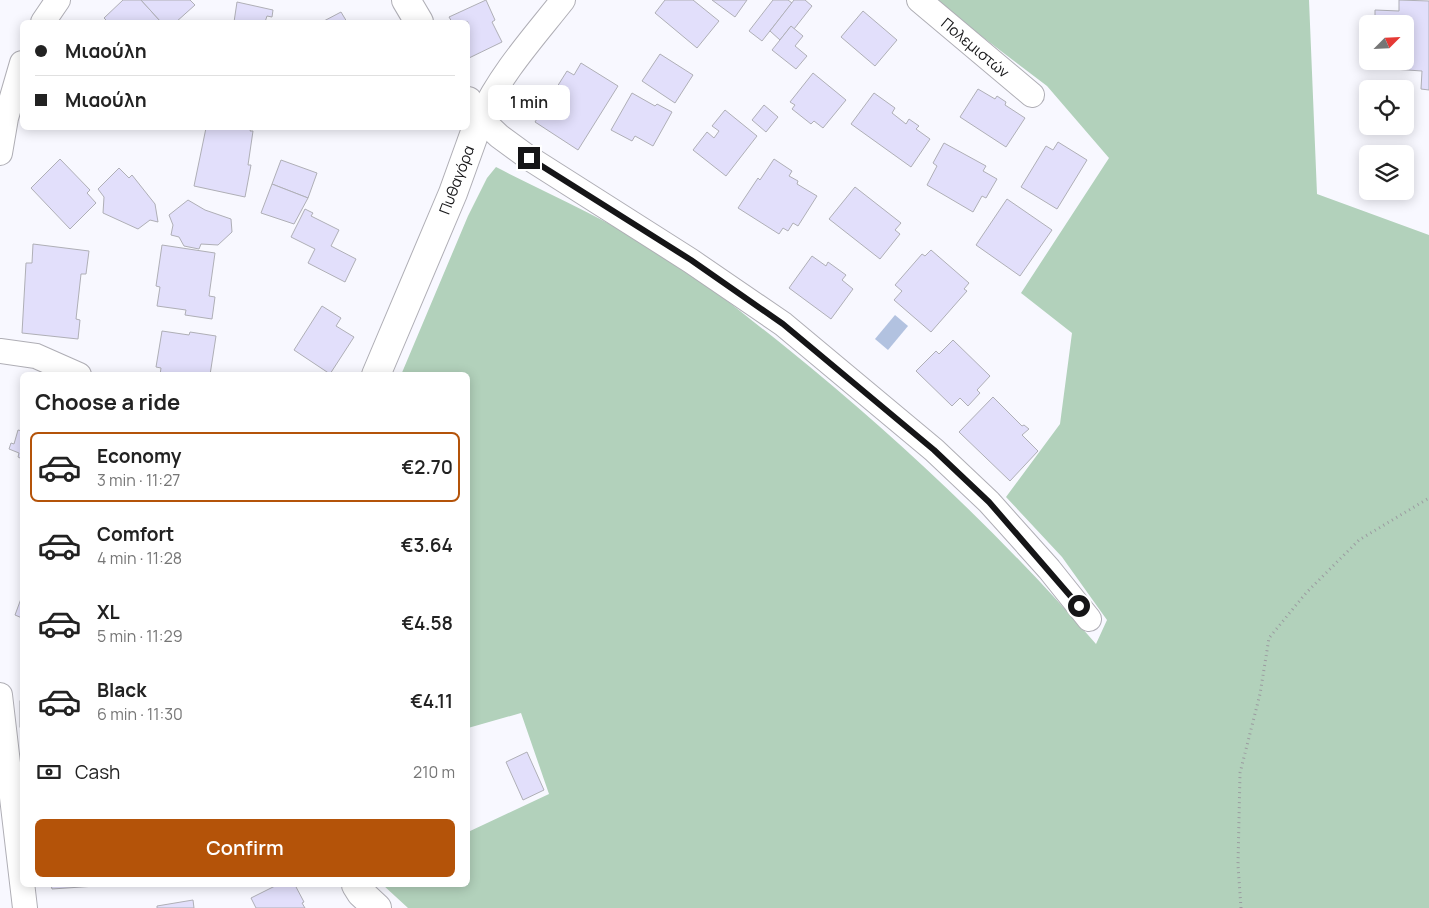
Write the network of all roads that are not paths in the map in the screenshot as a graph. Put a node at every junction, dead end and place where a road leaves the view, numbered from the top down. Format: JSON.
{"nodes":[{"id":1,"x":58,"y":0,"type":"edge"},
{"id":2,"x":406,"y":0,"type":"edge"},
{"id":3,"x":564,"y":0,"type":"edge"},
{"id":4,"x":919,"y":0,"type":"edge"},
{"id":5,"x":44,"y":20,"type":"edge"},
{"id":6,"x":418,"y":20,"type":"edge"},
{"id":7,"x":20,"y":70,"type":"edge"},
{"id":8,"x":1032,"y":95,"type":"dead end"},
{"id":9,"x":474,"y":109,"type":"edge"},
{"id":10,"x":470,"y":125,"type":"edge"},
{"id":11,"x":469,"y":130,"type":"edge"},
{"id":12,"x":0,"y":153,"type":"edge"},
{"id":13,"x":0,"y":351,"type":"edge"},
{"id":14,"x":72,"y":372,"type":"edge"},
{"id":15,"x":377,"y":372,"type":"edge"},
{"id":16,"x":1089,"y":619,"type":"dead end"},
{"id":17,"x":0,"y":695,"type":"edge"},
{"id":18,"x":18,"y":813,"type":"edge"},
{"id":19,"x":20,"y":840,"type":"edge"},
{"id":20,"x":23,"y":887,"type":"edge"},
{"id":21,"x":357,"y":887,"type":"edge"},
{"id":22,"x":25,"y":908,"type":"edge"},
{"id":23,"x":377,"y":908,"type":"edge"}],
"edges":[{"from":1,"to":5,"type":"street"},
{"from":2,"to":6,"type":"street"},
{"from":3,"to":9,"type":"street","name":"Πυθαγόρα"},
{"from":4,"to":8,"type":"street","name":"Πολεμιστών"},
{"from":7,"to":12,"type":"street"},
{"from":9,"to":10,"type":"street","name":"Πυθαγόρα"},
{"from":9,"to":16,"type":"street"},
{"from":11,"to":15,"type":"street","name":"Πυθαγόρα"},
{"from":13,"to":14,"type":"street"},
{"from":17,"to":18,"type":"street"},
{"from":18,"to":19,"type":"street"},
{"from":20,"to":22,"type":"street"},
{"from":21,"to":23,"type":"street"}]}
